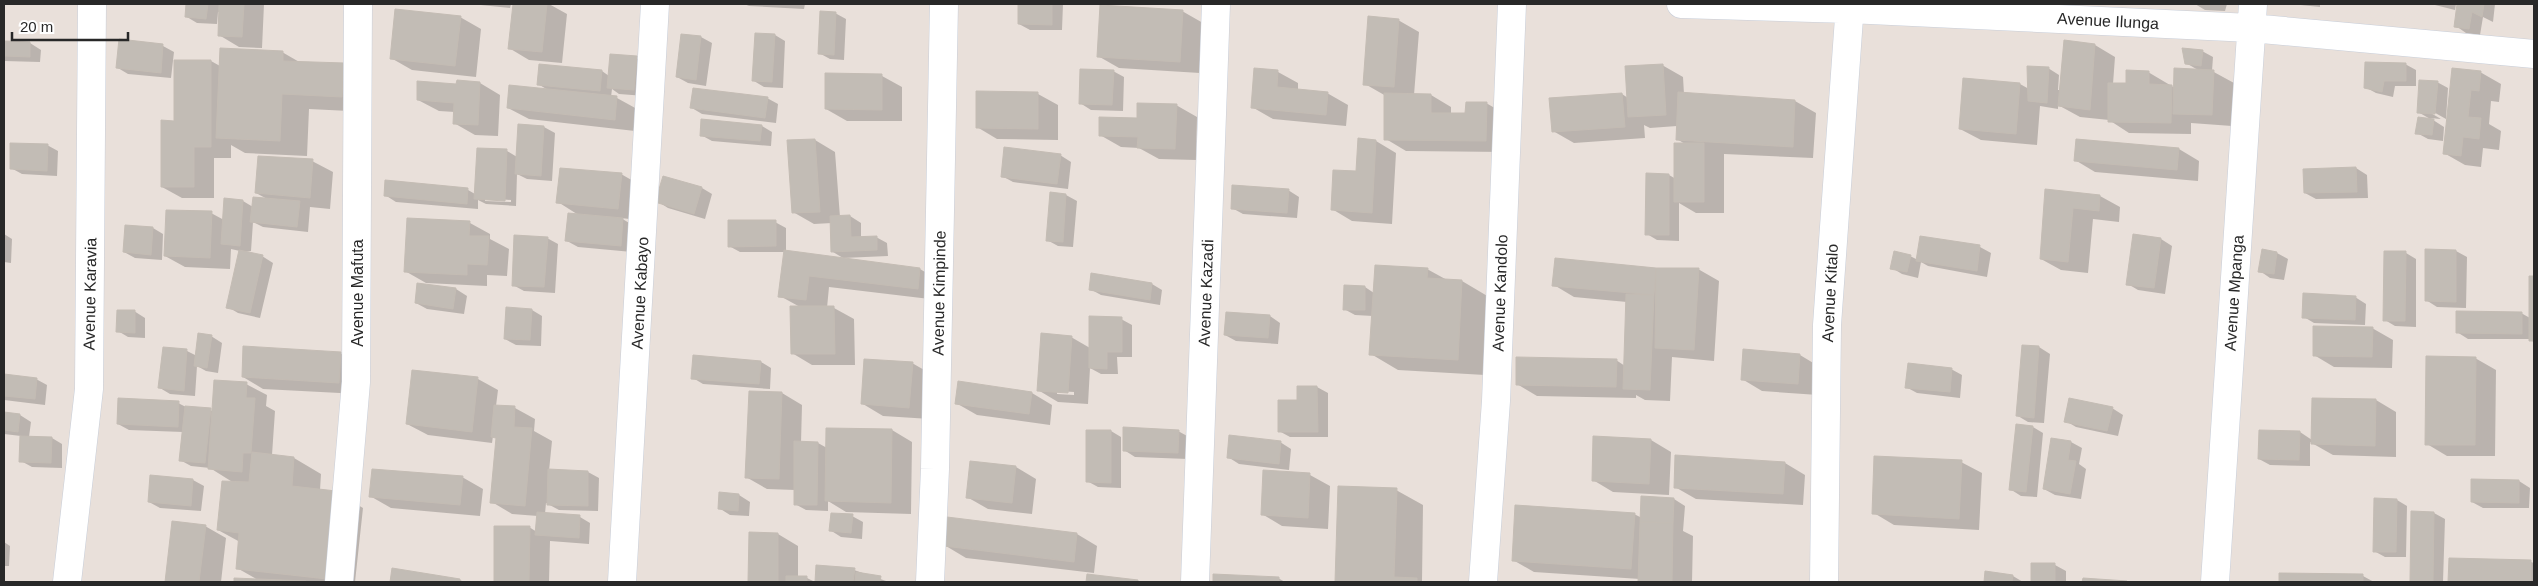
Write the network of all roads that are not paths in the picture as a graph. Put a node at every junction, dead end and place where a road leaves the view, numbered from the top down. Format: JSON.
{"nodes":[{"id":1,"x":92,"y":4,"type":"edge"},
{"id":2,"x":358,"y":4,"type":"edge"},
{"id":3,"x":656,"y":4,"type":"edge"},
{"id":4,"x":944,"y":4,"type":"edge"},
{"id":5,"x":1216,"y":4,"type":"edge"},
{"id":6,"x":1512,"y":4,"type":"edge"},
{"id":7,"x":1681,"y":4,"type":"edge"},
{"id":8,"x":1849,"y":6,"type":"edge"},
{"id":9,"x":2252,"y":16,"type":"edge"},
{"id":10,"x":2534,"y":54,"type":"edge"},
{"id":11,"x":67,"y":582,"type":"edge"},
{"id":12,"x":339,"y":582,"type":"edge"},
{"id":13,"x":622,"y":582,"type":"edge"},
{"id":14,"x":930,"y":582,"type":"edge"},
{"id":15,"x":1195,"y":582,"type":"edge"},
{"id":16,"x":1483,"y":582,"type":"edge"},
{"id":17,"x":1824,"y":582,"type":"edge"},
{"id":18,"x":2215,"y":582,"type":"edge"}],
"edges":[{"from":1,"to":11,"type":"street","name":"Avenue Karavia"},
{"from":2,"to":12,"type":"street","name":"Avenue Mafuta"},
{"from":3,"to":13,"type":"street","name":"Avenue Kabayo"},
{"from":4,"to":14,"type":"street","name":"Avenue Kimpinde"},
{"from":5,"to":15,"type":"street","name":"Avenue Kazadi"},
{"from":6,"to":16,"type":"street","name":"Avenue Kandolo"},
{"from":7,"to":8,"type":"street","name":"Avenue Ilunga"},
{"from":8,"to":9,"type":"street","name":"Avenue Ilunga"},
{"from":8,"to":17,"type":"street","name":"Avenue Kitalo"},
{"from":9,"to":10,"type":"street","name":"Avenue Ilunga"},
{"from":9,"to":18,"type":"street","name":"Avenue Mpanga"}]}
